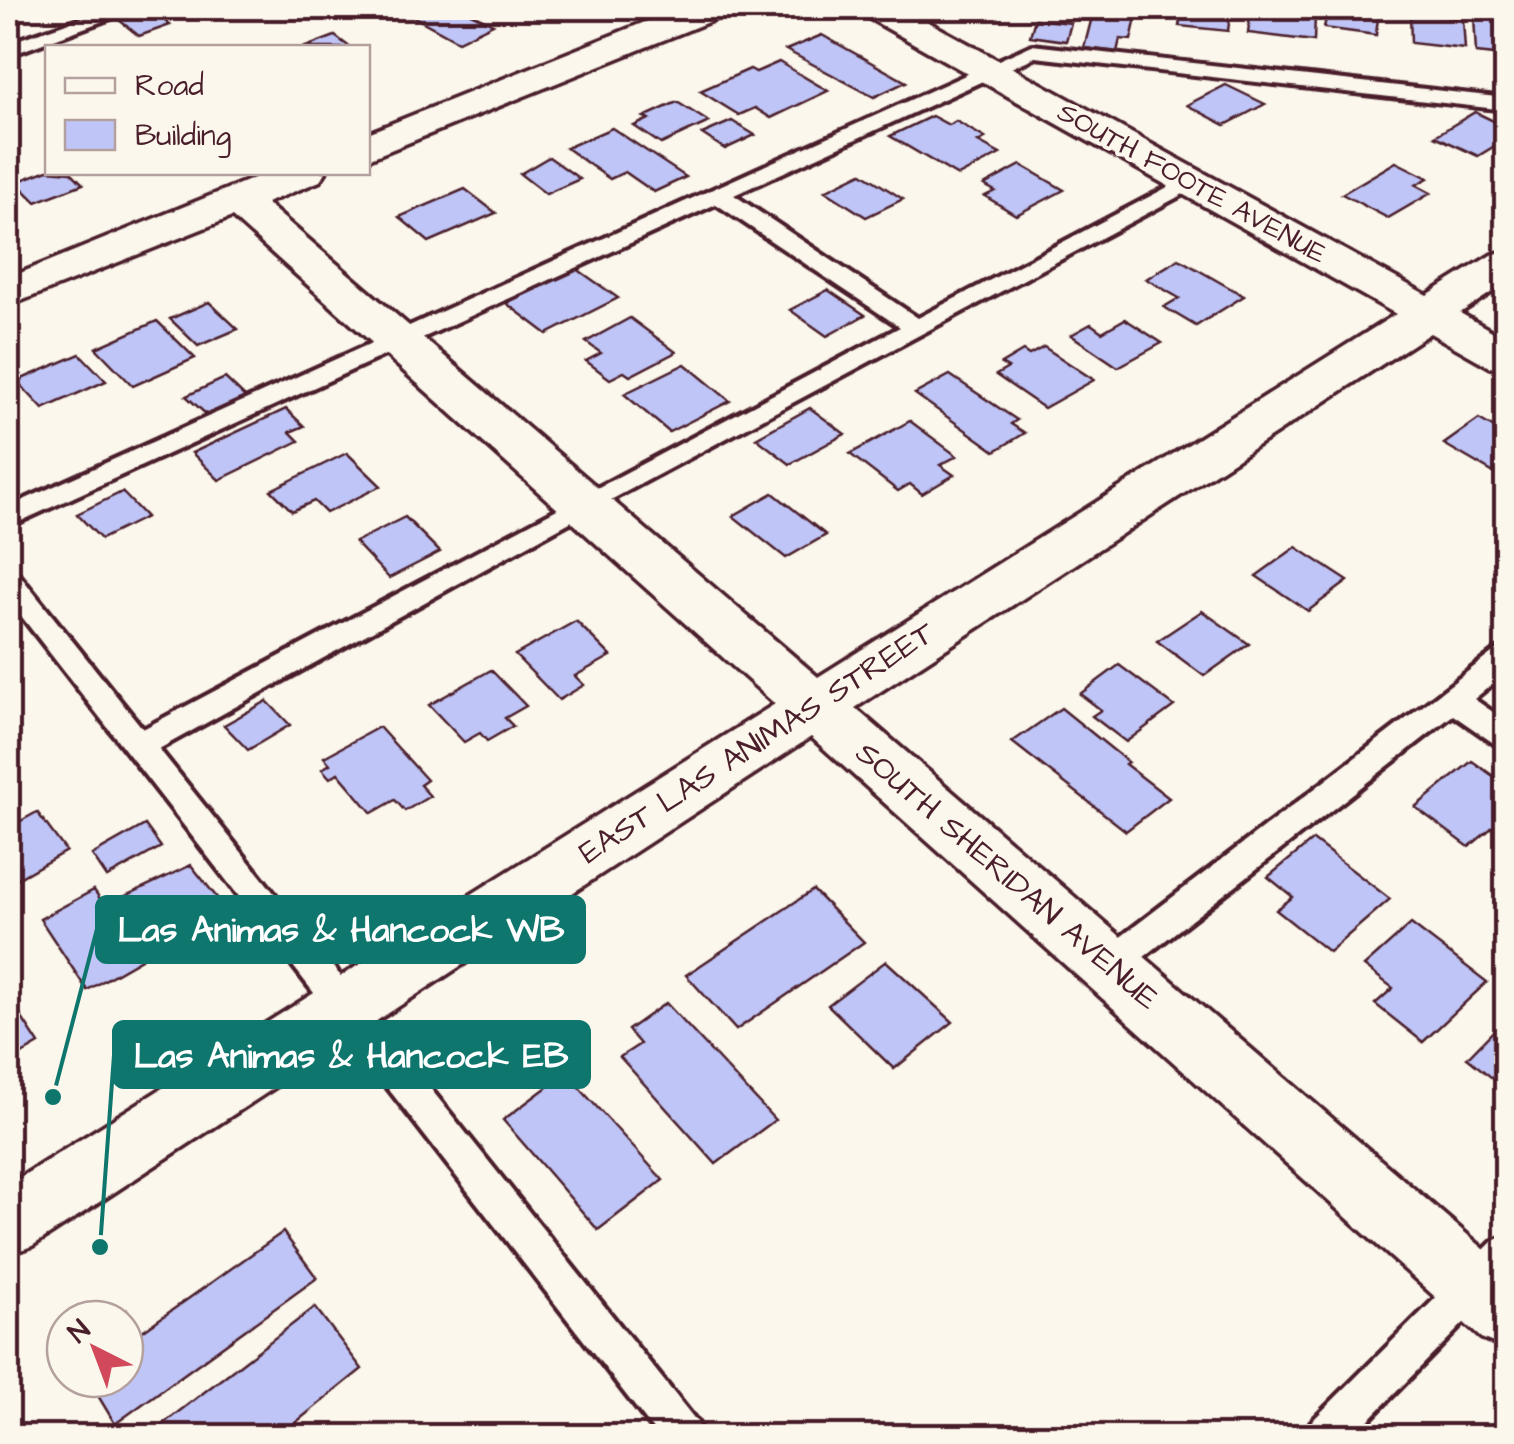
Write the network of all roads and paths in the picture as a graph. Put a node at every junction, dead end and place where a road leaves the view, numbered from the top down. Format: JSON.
{"nodes":[{"id":1,"x":128,"y":8,"type":"edge"},
{"id":2,"x":654,"y":8,"type":"edge"},
{"id":3,"x":878,"y":8,"type":"edge"},
{"id":4,"x":704,"y":10,"type":"edge"},
{"id":5,"x":8,"y":50,"type":"edge"},
{"id":6,"x":992,"y":71,"type":"junction"},
{"id":7,"x":1506,"y":104,"type":"edge"},
{"id":8,"x":370,"y":147,"type":"edge"},
{"id":9,"x":299,"y":175,"type":"edge"},
{"id":10,"x":1193,"y":183,"type":"junction"},
{"id":11,"x":720,"y":196,"type":"junction"},
{"id":12,"x":238,"y":200,"type":"junction"},
{"id":13,"x":1506,"y":264,"type":"edge"},
{"id":14,"x":8,"y":293,"type":"edge"},
{"id":15,"x":1428,"y":314,"type":"junction"},
{"id":16,"x":916,"y":328,"type":"junction"},
{"id":17,"x":400,"y":341,"type":"junction"},
{"id":18,"x":1506,"y":358,"type":"edge"},
{"id":19,"x":581,"y":504,"type":"junction"},
{"id":20,"x":8,"y":518,"type":"edge"},
{"id":21,"x":8,"y":580,"type":"edge"},
{"id":22,"x":1506,"y":658,"type":"edge"},
{"id":23,"x":1454,"y":700,"type":"junction"},
{"id":24,"x":814,"y":707,"type":"junction"},
{"id":25,"x":1506,"y":736,"type":"edge"},
{"id":26,"x":138,"y":746,"type":"junction"},
{"id":27,"x":1110,"y":965,"type":"junction"},
{"id":28,"x":342,"y":1008,"type":"junction"},
{"id":29,"x":8,"y":1223,"type":"edge"},
{"id":30,"x":1496,"y":1285,"type":"edge"},
{"id":31,"x":683,"y":1436,"type":"edge"},
{"id":32,"x":1325,"y":1436,"type":"edge"}],
"edges":[{"from":1,"to":5,"type":"lane"},
{"from":2,"to":4,"type":"lane"},
{"from":3,"to":6,"type":"street","name":"SOUTH FOOTE AVENUE"},
{"from":4,"to":8,"type":"street"},
{"from":6,"to":7,"type":"lane"},
{"from":6,"to":10,"type":"street","name":"SOUTH FOOTE AVENUE"},
{"from":6,"to":11,"type":"lane"},
{"from":9,"to":12,"type":"street"},
{"from":10,"to":15,"type":"street","name":"SOUTH FOOTE AVENUE"},
{"from":10,"to":16,"type":"lane"},
{"from":11,"to":16,"type":"lane"},
{"from":11,"to":17,"type":"lane"},
{"from":12,"to":14,"type":"street"},
{"from":12,"to":17,"type":"street","name":"SOUTH SHERIDAN AVENUE"},
{"from":13,"to":15,"type":"street","name":"EAST LAS ANIMAS STREET"},
{"from":15,"to":18,"type":"street","name":"SOUTH FOOTE AVENUE"},
{"from":15,"to":24,"type":"street","name":"EAST LAS ANIMAS STREET"},
{"from":16,"to":19,"type":"lane"},
{"from":17,"to":19,"type":"street","name":"SOUTH SHERIDAN AVENUE"},
{"from":17,"to":20,"type":"lane"},
{"from":19,"to":24,"type":"street","name":"SOUTH SHERIDAN AVENUE"},
{"from":19,"to":26,"type":"lane"},
{"from":21,"to":26,"type":"lane"},
{"from":22,"to":23,"type":"lane"},
{"from":23,"to":25,"type":"lane"},
{"from":23,"to":27,"type":"lane"},
{"from":24,"to":27,"type":"street","name":"SOUTH SHERIDAN AVENUE"},
{"from":24,"to":28,"type":"street","name":"EAST LAS ANIMAS STREET"},
{"from":26,"to":28,"type":"lane"},
{"from":27,"to":30,"type":"street","name":"SOUTH SHERIDAN AVENUE"},
{"from":28,"to":29,"type":"street","name":"EAST LAS ANIMAS STREET"},
{"from":28,"to":31,"type":"lane"},
{"from":30,"to":32,"type":"lane"}]}
